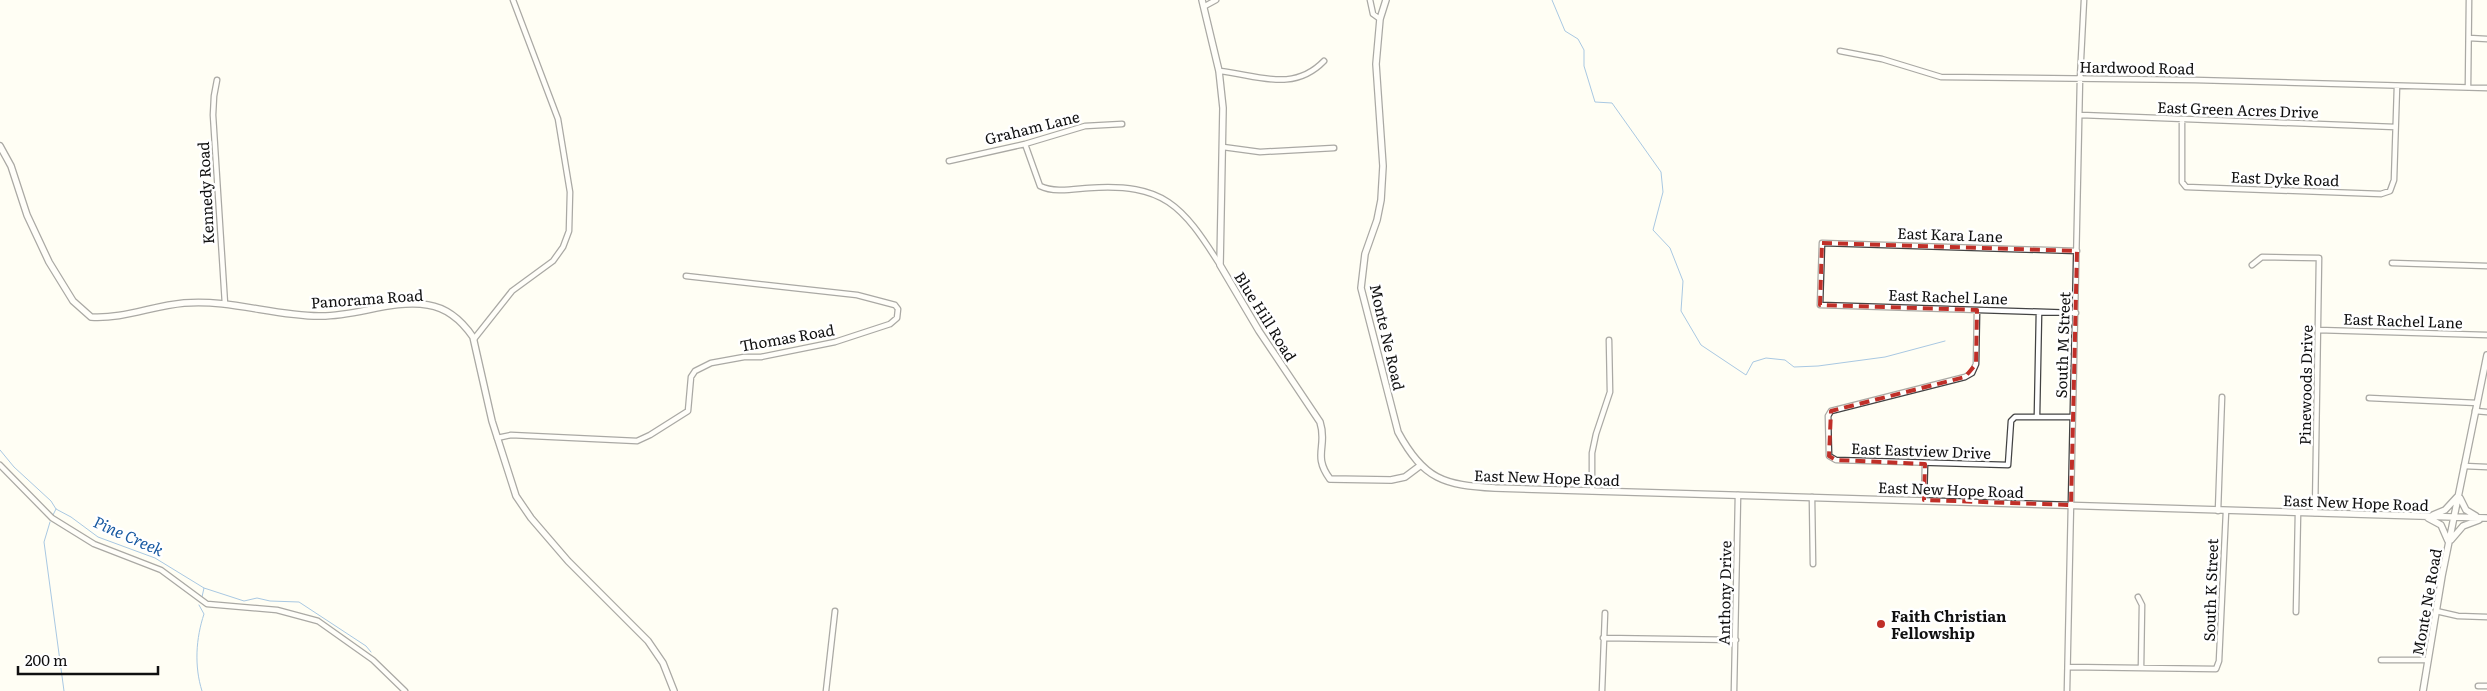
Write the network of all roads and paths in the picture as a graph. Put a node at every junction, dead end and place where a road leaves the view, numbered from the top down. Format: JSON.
{"nodes":[{"id":1,"x":513,"y":0,"type":"edge"},
{"id":2,"x":1216,"y":0,"type":"edge"},
{"id":3,"x":1370,"y":0,"type":"edge"},
{"id":4,"x":1386,"y":0,"type":"edge"},
{"id":5,"x":2084,"y":0,"type":"edge"},
{"id":6,"x":2469,"y":0,"type":"edge"},
{"id":7,"x":1203,"y":3,"type":"edge"},
{"id":8,"x":1380,"y":19,"type":"junction"},
{"id":9,"x":2469,"y":38,"type":"junction"},
{"id":10,"x":2487,"y":39,"type":"edge"},
{"id":11,"x":1840,"y":51,"type":"dead end"},
{"id":12,"x":1324,"y":61,"type":"dead end"},
{"id":13,"x":1218,"y":71,"type":"junction"},
{"id":14,"x":2080,"y":78,"type":"junction"},
{"id":15,"x":217,"y":80,"type":"dead end"},
{"id":16,"x":2397,"y":86,"type":"junction"},
{"id":17,"x":2468,"y":87,"type":"junction"},
{"id":18,"x":2487,"y":88,"type":"edge"},
{"id":19,"x":2081,"y":115,"type":"junction"},
{"id":20,"x":2182,"y":121,"type":"junction"},
{"id":21,"x":1122,"y":124,"type":"dead end"},
{"id":22,"x":2395,"y":127,"type":"junction"},
{"id":23,"x":1025,"y":144,"type":"junction"},
{"id":24,"x":0,"y":146,"type":"edge"},
{"id":25,"x":1222,"y":147,"type":"junction"},
{"id":26,"x":1334,"y":148,"type":"dead end"},
{"id":27,"x":949,"y":162,"type":"dead end"},
{"id":28,"x":2077,"y":251,"type":"junction"},
{"id":29,"x":2392,"y":263,"type":"dead end"},
{"id":30,"x":1220,"y":265,"type":"junction"},
{"id":31,"x":2252,"y":266,"type":"dead end"},
{"id":32,"x":2487,"y":266,"type":"edge"},
{"id":33,"x":686,"y":276,"type":"dead end"},
{"id":34,"x":225,"y":304,"type":"junction"},
{"id":35,"x":1820,"y":305,"type":"joint"},
{"id":36,"x":1977,"y":310,"type":"junction"},
{"id":37,"x":2039,"y":312,"type":"junction"},
{"id":38,"x":2076,"y":313,"type":"junction"},
{"id":39,"x":2318,"y":330,"type":"junction"},
{"id":40,"x":2487,"y":335,"type":"edge"},
{"id":41,"x":474,"y":339,"type":"junction"},
{"id":42,"x":1609,"y":340,"type":"dead end"},
{"id":43,"x":2487,"y":356,"type":"edge"},
{"id":44,"x":2486,"y":364,"type":"edge"},
{"id":45,"x":2222,"y":397,"type":"dead end"},
{"id":46,"x":2369,"y":398,"type":"dead end"},
{"id":47,"x":2477,"y":402,"type":"junction"},
{"id":48,"x":2475,"y":412,"type":"junction"},
{"id":49,"x":2487,"y":412,"type":"edge"},
{"id":50,"x":2037,"y":415,"type":"junction"},
{"id":51,"x":2072,"y":417,"type":"junction"},
{"id":52,"x":497,"y":438,"type":"junction"},
{"id":53,"x":1925,"y":464,"type":"junction"},
{"id":54,"x":0,"y":465,"type":"edge"},
{"id":55,"x":1421,"y":465,"type":"junction"},
{"id":56,"x":2464,"y":466,"type":"junction"},
{"id":57,"x":2487,"y":467,"type":"edge"},
{"id":58,"x":1592,"y":491,"type":"junction"},
{"id":59,"x":2460,"y":491,"type":"junction"},
{"id":60,"x":1738,"y":495,"type":"junction"},
{"id":61,"x":1812,"y":497,"type":"junction"},
{"id":62,"x":1924,"y":500,"type":"junction"},
{"id":63,"x":2071,"y":505,"type":"junction"},
{"id":64,"x":2218,"y":511,"type":"junction"},
{"id":65,"x":2226,"y":511,"type":"junction"},
{"id":66,"x":2298,"y":513,"type":"junction"},
{"id":67,"x":2315,"y":513,"type":"junction"},
{"id":68,"x":2421,"y":516,"type":"junction"},
{"id":69,"x":2455,"y":517,"type":"junction"},
{"id":70,"x":2485,"y":518,"type":"edge"},
{"id":71,"x":2448,"y":551,"type":"junction"},
{"id":72,"x":1813,"y":564,"type":"dead end"},
{"id":73,"x":2138,"y":597,"type":"dead end"},
{"id":74,"x":2436,"y":611,"type":"junction"},
{"id":75,"x":835,"y":612,"type":"dead end"},
{"id":76,"x":2296,"y":612,"type":"dead end"},
{"id":77,"x":1605,"y":613,"type":"dead end"},
{"id":78,"x":2487,"y":617,"type":"edge"},
{"id":79,"x":1603,"y":638,"type":"junction"},
{"id":80,"x":1736,"y":640,"type":"junction"},
{"id":81,"x":2381,"y":660,"type":"dead end"},
{"id":82,"x":2428,"y":660,"type":"junction"},
{"id":83,"x":2068,"y":667,"type":"junction"},
{"id":84,"x":2142,"y":668,"type":"junction"},
{"id":85,"x":2478,"y":686,"type":"dead end"},
{"id":86,"x":2487,"y":686,"type":"edge"},
{"id":87,"x":405,"y":691,"type":"edge"},
{"id":88,"x":674,"y":691,"type":"edge"},
{"id":89,"x":826,"y":691,"type":"edge"},
{"id":90,"x":1602,"y":691,"type":"edge"},
{"id":91,"x":1734,"y":691,"type":"edge"},
{"id":92,"x":2067,"y":691,"type":"edge"},
{"id":93,"x":2423,"y":691,"type":"edge"}],
"edges":[{"from":1,"to":41,"type":"street"},
{"from":2,"to":7,"type":"street"},
{"from":3,"to":8,"type":"street"},
{"from":4,"to":8,"type":"street","name":"Monte Ne Road"},
{"from":5,"to":14,"type":"street","name":"South M Street"},
{"from":6,"to":9,"type":"street"},
{"from":7,"to":13,"type":"street","name":"Blue Hill Road"},
{"from":8,"to":55,"type":"street","name":"Monte Ne Road"},
{"from":9,"to":10,"type":"street"},
{"from":9,"to":17,"type":"street"},
{"from":11,"to":14,"type":"street","name":"Hardwood Road"},
{"from":12,"to":13,"type":"street"},
{"from":13,"to":25,"type":"street","name":"Blue Hill Road"},
{"from":14,"to":16,"type":"street","name":"Hardwood Road"},
{"from":14,"to":19,"type":"street","name":"South M Street"},
{"from":15,"to":34,"type":"street","name":"Kennedy Road"},
{"from":16,"to":17,"type":"street","name":"Hardwood Road"},
{"from":16,"to":22,"type":"street"},
{"from":17,"to":18,"type":"street","name":"Hardwood Road"},
{"from":19,"to":20,"type":"street","name":"East Green Acres Drive"},
{"from":19,"to":28,"type":"street","name":"South M Street"},
{"from":20,"to":22,"type":"street","name":"East Green Acres Drive"},
{"from":20,"to":22,"type":"street","name":"East Dyke Road"},
{"from":21,"to":23,"type":"street","name":"Graham Lane"},
{"from":23,"to":27,"type":"street","name":"Graham Lane"},
{"from":23,"to":30,"type":"street"},
{"from":24,"to":34,"type":"street","name":"Panorama Road"},
{"from":25,"to":26,"type":"street"},
{"from":25,"to":30,"type":"street","name":"Blue Hill Road"},
{"from":28,"to":35,"type":"street","name":"East Kara Lane"},
{"from":28,"to":38,"type":"street","name":"South M Street"},
{"from":29,"to":32,"type":"street"},
{"from":30,"to":55,"type":"street","name":"Blue Hill Road"},
{"from":31,"to":39,"type":"street","name":"Pinewoods Drive"},
{"from":33,"to":52,"type":"street","name":"Thomas Road"},
{"from":34,"to":41,"type":"street","name":"Panorama Road"},
{"from":35,"to":36,"type":"street","name":"East Rachel Lane"},
{"from":36,"to":37,"type":"street","name":"East Rachel Lane"},
{"from":36,"to":53,"type":"street","name":"East Eastview Drive"},
{"from":37,"to":38,"type":"street","name":"East Rachel Lane"},
{"from":37,"to":50,"type":"street"},
{"from":38,"to":51,"type":"street","name":"South M Street"},
{"from":39,"to":40,"type":"street","name":"East Rachel Lane"},
{"from":39,"to":67,"type":"street","name":"Pinewoods Drive"},
{"from":41,"to":52,"type":"street","name":"Panorama Road"},
{"from":42,"to":58,"type":"street"},
{"from":43,"to":44,"type":"street","name":"Monte Ne Road"},
{"from":44,"to":47,"type":"street","name":"Monte Ne Road"},
{"from":45,"to":64,"type":"street"},
{"from":46,"to":47,"type":"street"},
{"from":47,"to":48,"type":"street","name":"Monte Ne Road"},
{"from":48,"to":49,"type":"street"},
{"from":48,"to":56,"type":"street","name":"Monte Ne Road"},
{"from":50,"to":51,"type":"street"},
{"from":50,"to":53,"type":"street","name":"East Eastview Drive"},
{"from":51,"to":63,"type":"street","name":"South M Street"},
{"from":52,"to":88,"type":"street","name":"Panorama Road"},
{"from":53,"to":62,"type":"street"},
{"from":54,"to":87,"type":"street"},
{"from":55,"to":58,"type":"street","name":"East New Hope Road"},
{"from":56,"to":57,"type":"street"},
{"from":56,"to":59,"type":"street","name":"Monte Ne Road"},
{"from":58,"to":60,"type":"street","name":"East New Hope Road"},
{"from":59,"to":68,"type":"street"},
{"from":59,"to":69,"type":"street","name":"Monte Ne Road"},
{"from":59,"to":70,"type":"street"},
{"from":60,"to":61,"type":"street","name":"East New Hope Road"},
{"from":60,"to":80,"type":"street","name":"Anthony Drive"},
{"from":61,"to":62,"type":"street","name":"East New Hope Road"},
{"from":61,"to":72,"type":"street"},
{"from":62,"to":63,"type":"street","name":"East New Hope Road"},
{"from":63,"to":64,"type":"street","name":"East New Hope Road"},
{"from":63,"to":83,"type":"street","name":"South M Street"},
{"from":64,"to":65,"type":"street","name":"East New Hope Road"},
{"from":65,"to":66,"type":"street","name":"East New Hope Road"},
{"from":65,"to":84,"type":"street","name":"South K Street"},
{"from":66,"to":67,"type":"street","name":"East New Hope Road"},
{"from":66,"to":76,"type":"street"},
{"from":67,"to":68,"type":"street","name":"East New Hope Road"},
{"from":68,"to":69,"type":"street","name":"East New Hope Road"},
{"from":68,"to":71,"type":"street"},
{"from":69,"to":70,"type":"street","name":"East New Hope Road"},
{"from":69,"to":71,"type":"street","name":"Monte Ne Road"},
{"from":70,"to":71,"type":"street"},
{"from":71,"to":74,"type":"street","name":"Monte Ne Road"},
{"from":73,"to":84,"type":"street"},
{"from":74,"to":78,"type":"street"},
{"from":74,"to":82,"type":"street","name":"Monte Ne Road"},
{"from":75,"to":89,"type":"street"},
{"from":77,"to":79,"type":"street"},
{"from":79,"to":80,"type":"street"},
{"from":79,"to":90,"type":"street"},
{"from":80,"to":91,"type":"street","name":"Anthony Drive"},
{"from":81,"to":82,"type":"street"},
{"from":82,"to":93,"type":"street","name":"Monte Ne Road"},
{"from":83,"to":84,"type":"street"},
{"from":83,"to":92,"type":"street","name":"South M Street"},
{"from":85,"to":86,"type":"street"}]}
